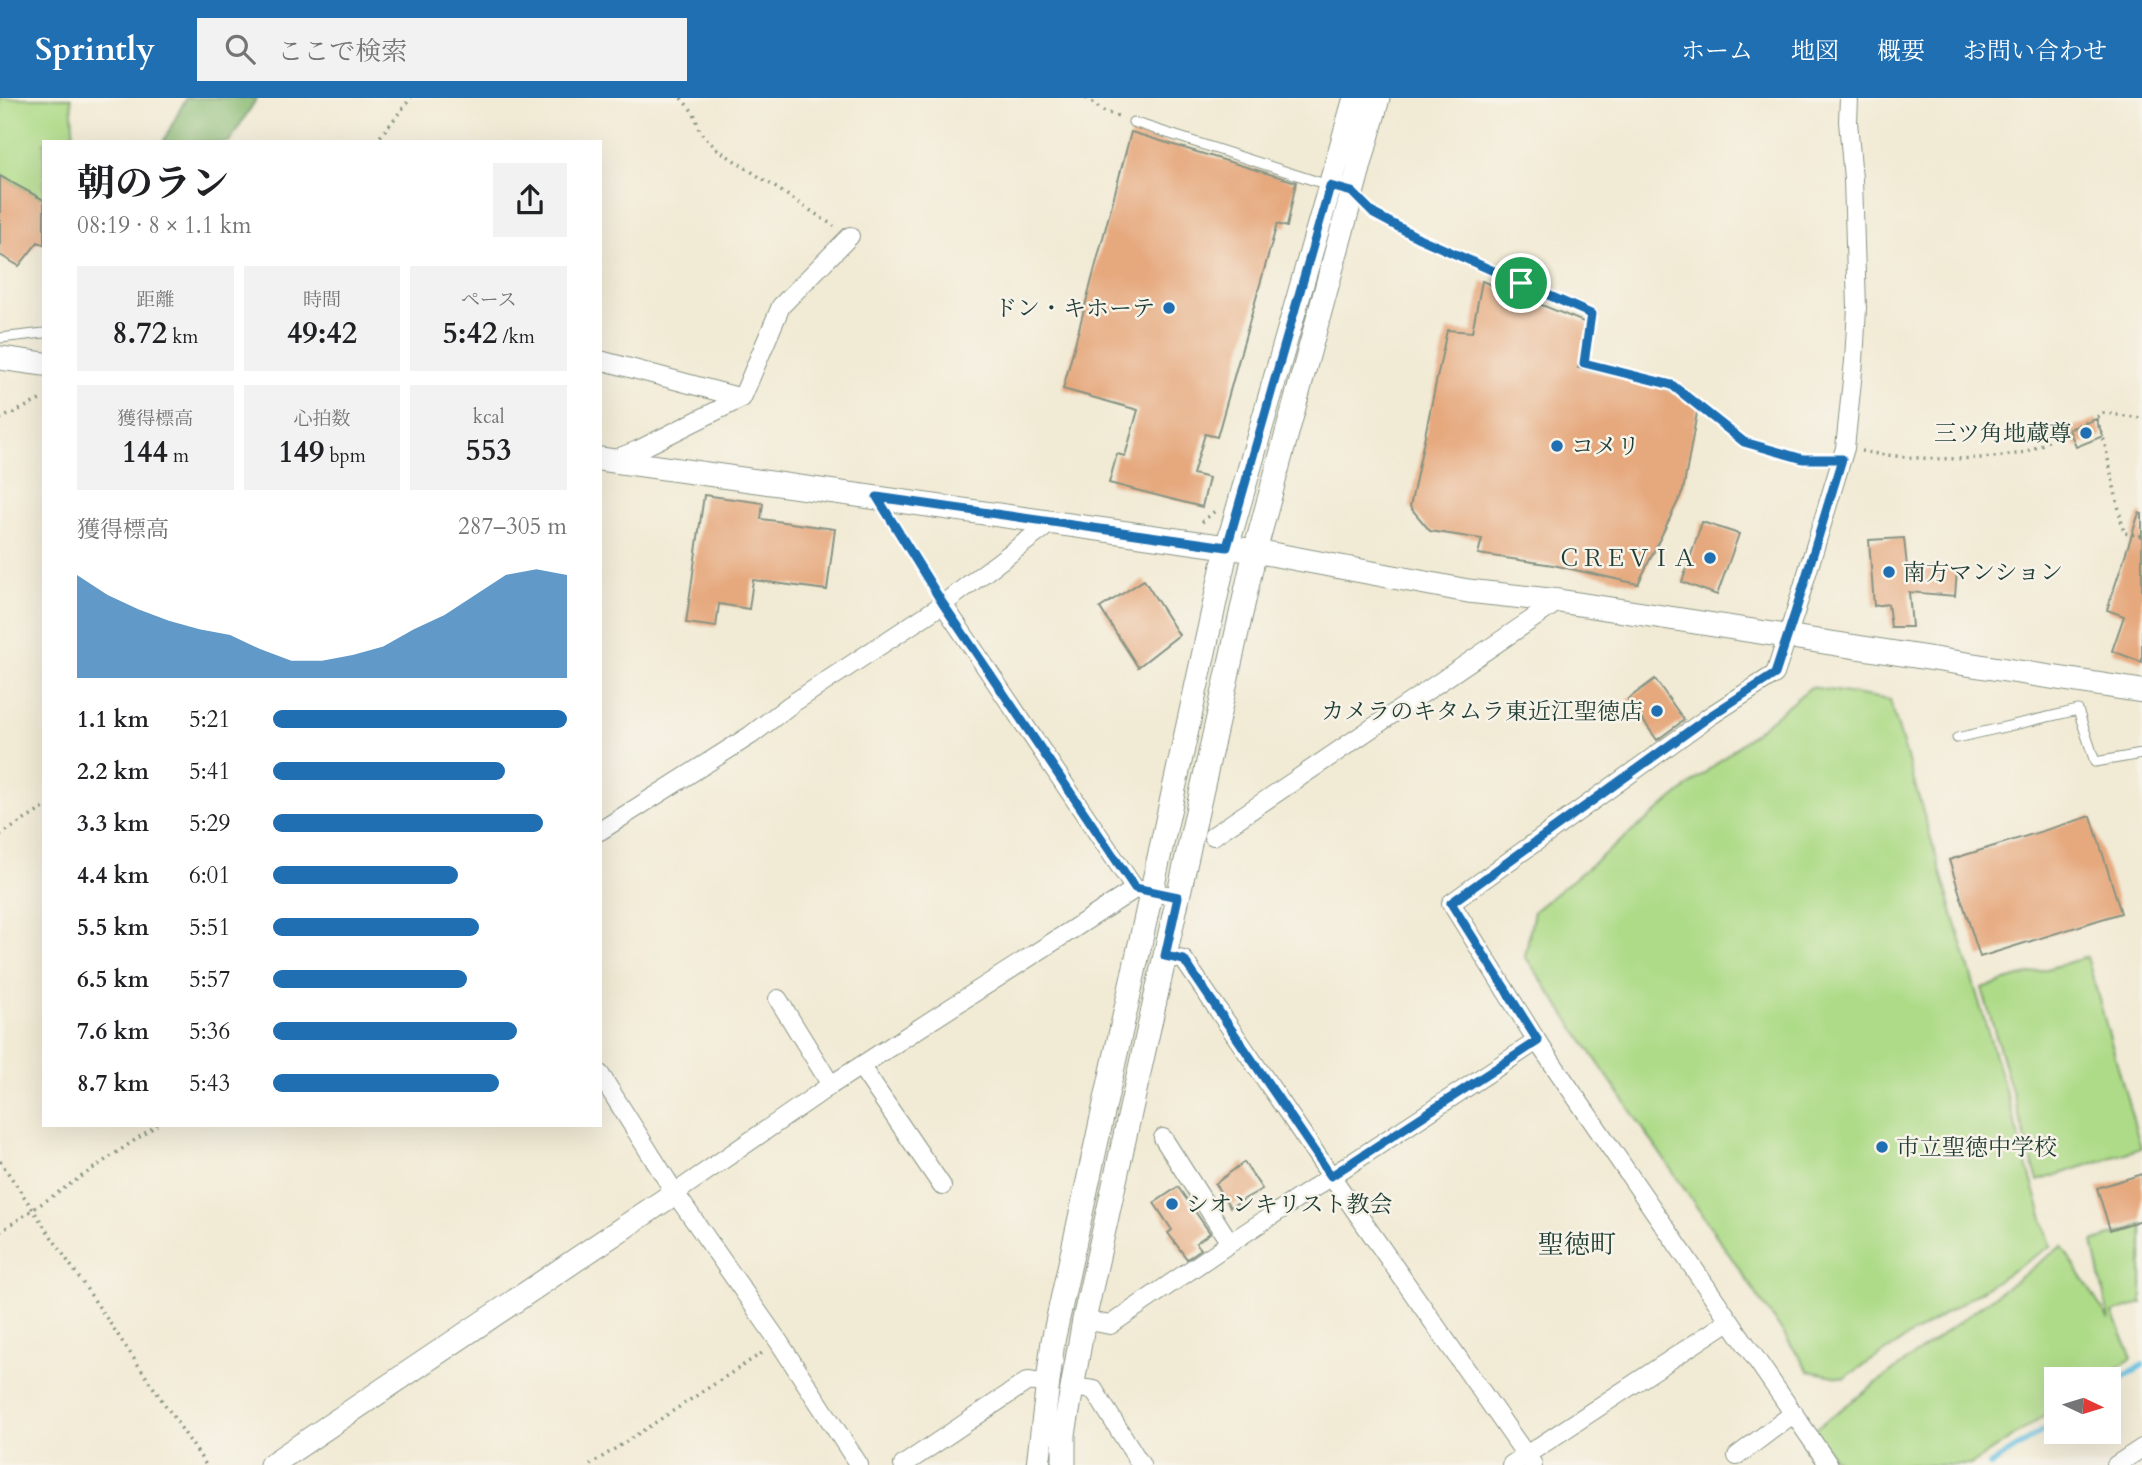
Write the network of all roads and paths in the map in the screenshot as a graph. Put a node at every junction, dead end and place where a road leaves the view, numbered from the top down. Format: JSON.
{"nodes":[{"id":1,"x":411,"y":98,"type":"edge"},
{"id":2,"x":681,"y":98,"type":"edge"},
{"id":3,"x":1086,"y":98,"type":"edge"},
{"id":4,"x":1355,"y":98,"type":"edge"},
{"id":5,"x":1378,"y":98,"type":"edge"},
{"id":6,"x":1849,"y":98,"type":"edge"},
{"id":7,"x":1133,"y":122,"type":"joint"},
{"id":8,"x":378,"y":140,"type":"edge"},
{"id":9,"x":1341,"y":189,"type":"junction"},
{"id":10,"x":850,"y":236,"type":"joint"},
{"id":11,"x":42,"y":333,"type":"edge"},
{"id":12,"x":0,"y":338,"type":"edge"},
{"id":13,"x":0,"y":358,"type":"edge"},
{"id":14,"x":602,"y":361,"type":"edge"},
{"id":15,"x":42,"y":364,"type":"edge"},
{"id":16,"x":742,"y":398,"type":"junction"},
{"id":17,"x":42,"y":399,"type":"edge"},
{"id":18,"x":2096,"y":418,"type":"junction"},
{"id":19,"x":2142,"y":418,"type":"edge"},
{"id":20,"x":0,"y":419,"type":"edge"},
{"id":21,"x":1843,"y":453,"type":"junction"},
{"id":22,"x":603,"y":462,"type":"edge"},
{"id":23,"x":877,"y":497,"type":"junction"},
{"id":24,"x":1217,"y":510,"type":"dead end"},
{"id":25,"x":1052,"y":522,"type":"junction"},
{"id":26,"x":1199,"y":524,"type":"dead end"},
{"id":27,"x":2142,"y":537,"type":"edge"},
{"id":28,"x":1227,"y":547,"type":"junction"},
{"id":29,"x":1255,"y":551,"type":"junction"},
{"id":30,"x":1559,"y":601,"type":"junction"},
{"id":31,"x":943,"y":604,"type":"junction"},
{"id":32,"x":1788,"y":636,"type":"junction"},
{"id":33,"x":2142,"y":691,"type":"edge"},
{"id":34,"x":1957,"y":738,"type":"dead end"},
{"id":35,"x":2142,"y":754,"type":"edge"},
{"id":36,"x":42,"y":809,"type":"edge"},
{"id":37,"x":602,"y":830,"type":"edge"},
{"id":38,"x":0,"y":835,"type":"edge"},
{"id":39,"x":1213,"y":836,"type":"dead end"},
{"id":40,"x":1143,"y":890,"type":"junction"},
{"id":41,"x":1178,"y":897,"type":"junction"},
{"id":42,"x":1165,"y":956,"type":"junction"},
{"id":43,"x":778,"y":999,"type":"dead end"},
{"id":44,"x":1538,"y":1041,"type":"junction"},
{"id":45,"x":861,"y":1067,"type":"junction"},
{"id":46,"x":602,"y":1077,"type":"edge"},
{"id":47,"x":831,"y":1086,"type":"junction"},
{"id":48,"x":155,"y":1127,"type":"edge"},
{"id":49,"x":1163,"y":1138,"type":"dead end"},
{"id":50,"x":0,"y":1161,"type":"edge"},
{"id":51,"x":1331,"y":1176,"type":"junction"},
{"id":52,"x":942,"y":1186,"type":"dead end"},
{"id":53,"x":676,"y":1193,"type":"junction"},
{"id":54,"x":32,"y":1209,"type":"junction"},
{"id":55,"x":0,"y":1232,"type":"edge"},
{"id":56,"x":1230,"y":1243,"type":"junction"},
{"id":57,"x":1084,"y":1320,"type":"junction"},
{"id":58,"x":1729,"y":1321,"type":"junction"},
{"id":59,"x":779,"y":1342,"type":"junction"},
{"id":60,"x":1048,"y":1384,"type":"junction"},
{"id":61,"x":1072,"y":1387,"type":"junction"},
{"id":62,"x":1794,"y":1413,"type":"junction"},
{"id":63,"x":2142,"y":1448,"type":"edge"},
{"id":64,"x":1737,"y":1456,"type":"dead end"},
{"id":65,"x":1523,"y":1462,"type":"edge"},
{"id":66,"x":206,"y":1465,"type":"edge"},
{"id":67,"x":271,"y":1465,"type":"edge"},
{"id":68,"x":590,"y":1465,"type":"edge"},
{"id":69,"x":859,"y":1465,"type":"edge"},
{"id":70,"x":902,"y":1465,"type":"edge"},
{"id":71,"x":1038,"y":1465,"type":"edge"},
{"id":72,"x":1065,"y":1465,"type":"edge"},
{"id":73,"x":1141,"y":1465,"type":"edge"},
{"id":74,"x":1829,"y":1465,"type":"edge"},
{"id":75,"x":2116,"y":1465,"type":"edge"}],
"edges":[{"from":1,"to":8,"type":"path"},
{"from":2,"to":10,"type":"path"},
{"from":3,"to":7,"type":"path"},
{"from":4,"to":9,"type":"street"},
{"from":5,"to":9,"type":"street"},
{"from":6,"to":21,"type":"street"},
{"from":7,"to":9,"type":"lane"},
{"from":9,"to":21,"type":"path"},
{"from":9,"to":28,"type":"street"},
{"from":9,"to":29,"type":"street"},
{"from":10,"to":16,"type":"street"},
{"from":11,"to":12,"type":"lane"},
{"from":13,"to":15,"type":"street"},
{"from":14,"to":16,"type":"street"},
{"from":16,"to":22,"type":"street"},
{"from":17,"to":20,"type":"path"},
{"from":18,"to":19,"type":"path"},
{"from":18,"to":21,"type":"path"},
{"from":18,"to":27,"type":"path"},
{"from":21,"to":32,"type":"street"},
{"from":22,"to":23,"type":"street"},
{"from":23,"to":25,"type":"street"},
{"from":23,"to":31,"type":"lane"},
{"from":24,"to":26,"type":"path"},
{"from":25,"to":28,"type":"street"},
{"from":25,"to":31,"type":"street"},
{"from":28,"to":29,"type":"street"},
{"from":28,"to":40,"type":"street"},
{"from":29,"to":30,"type":"street"},
{"from":29,"to":41,"type":"street"},
{"from":30,"to":32,"type":"street"},
{"from":30,"to":39,"type":"street"},
{"from":31,"to":37,"type":"street"},
{"from":31,"to":40,"type":"street"},
{"from":32,"to":33,"type":"street"},
{"from":32,"to":44,"type":"street"},
{"from":34,"to":35,"type":"lane"},
{"from":36,"to":38,"type":"path"},
{"from":40,"to":41,"type":"street"},
{"from":40,"to":45,"type":"street"},
{"from":40,"to":60,"type":"street"},
{"from":41,"to":42,"type":"street"},
{"from":42,"to":51,"type":"street"},
{"from":42,"to":57,"type":"street"},
{"from":43,"to":47,"type":"street"},
{"from":44,"to":51,"type":"street"},
{"from":44,"to":58,"type":"street"},
{"from":45,"to":47,"type":"street"},
{"from":45,"to":52,"type":"street"},
{"from":46,"to":53,"type":"street"},
{"from":47,"to":53,"type":"street"},
{"from":48,"to":54,"type":"path"},
{"from":49,"to":56,"type":"street"},
{"from":50,"to":54,"type":"path"},
{"from":51,"to":56,"type":"street"},
{"from":51,"to":65,"type":"street"},
{"from":53,"to":59,"type":"street"},
{"from":53,"to":67,"type":"street"},
{"from":54,"to":55,"type":"path"},
{"from":54,"to":66,"type":"path"},
{"from":56,"to":57,"type":"street"},
{"from":57,"to":61,"type":"street"},
{"from":58,"to":62,"type":"street"},
{"from":58,"to":65,"type":"street"},
{"from":59,"to":68,"type":"path"},
{"from":59,"to":69,"type":"street"},
{"from":60,"to":70,"type":"street"},
{"from":60,"to":71,"type":"street"},
{"from":61,"to":72,"type":"street"},
{"from":61,"to":73,"type":"street"},
{"from":62,"to":64,"type":"street"},
{"from":62,"to":74,"type":"street"},
{"from":63,"to":75,"type":"street"}]}
